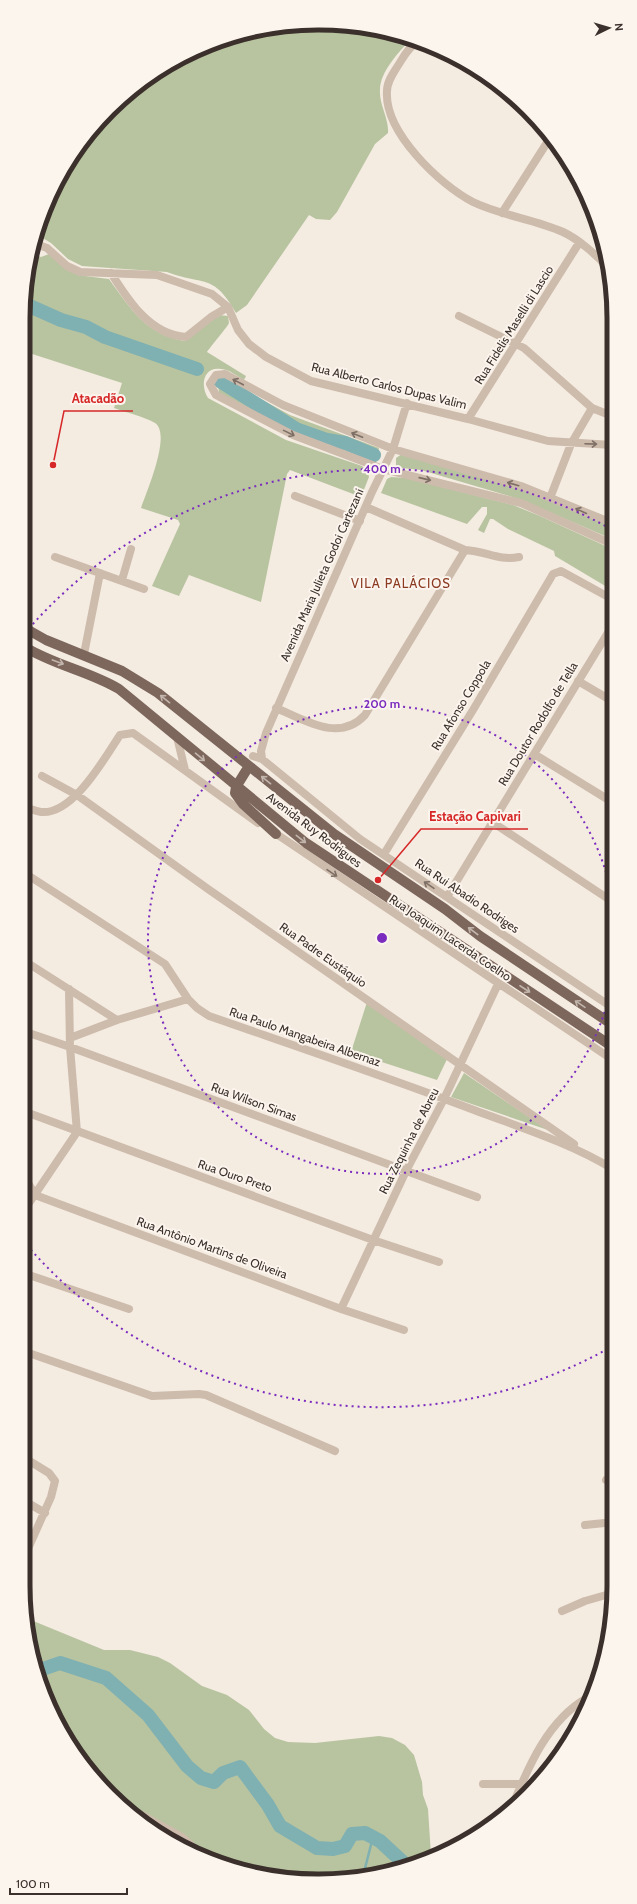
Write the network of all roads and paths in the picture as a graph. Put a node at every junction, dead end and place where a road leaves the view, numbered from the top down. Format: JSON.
{"nodes":[{"id":1,"x":412,"y":45,"type":"edge"},
{"id":2,"x":547,"y":143,"type":"edge"},
{"id":3,"x":502,"y":213,"type":"junction"},
{"id":4,"x":579,"y":243,"type":"junction"},
{"id":5,"x":40,"y":245,"type":"edge"},
{"id":6,"x":601,"y":260,"type":"edge"},
{"id":7,"x":111,"y":273,"type":"junction"},
{"id":8,"x":228,"y":307,"type":"junction"},
{"id":9,"x":459,"y":316,"type":"dead end"},
{"id":10,"x":517,"y":343,"type":"junction"},
{"id":11,"x":407,"y":404,"type":"junction"},
{"id":12,"x":592,"y":408,"type":"junction"},
{"id":13,"x":607,"y":414,"type":"edge"},
{"id":14,"x":468,"y":419,"type":"junction"},
{"id":15,"x":571,"y":444,"type":"junction"},
{"id":16,"x":607,"y":445,"type":"edge"},
{"id":17,"x":393,"y":449,"type":"junction"},
{"id":18,"x":383,"y":469,"type":"junction"},
{"id":19,"x":295,"y":496,"type":"dead end"},
{"id":20,"x":550,"y":498,"type":"junction"},
{"id":21,"x":366,"y":507,"type":"junction"},
{"id":22,"x":360,"y":521,"type":"junction"},
{"id":23,"x":607,"y":521,"type":"edge"},
{"id":24,"x":607,"y":542,"type":"edge"},
{"id":25,"x":131,"y":550,"type":"dead end"},
{"id":26,"x":465,"y":550,"type":"junction"},
{"id":27,"x":519,"y":556,"type":"dead end"},
{"id":28,"x":55,"y":557,"type":"dead end"},
{"id":29,"x":100,"y":573,"type":"junction"},
{"id":30,"x":122,"y":580,"type":"junction"},
{"id":31,"x":144,"y":588,"type":"dead end"},
{"id":32,"x":607,"y":597,"type":"edge"},
{"id":33,"x":30,"y":630,"type":"edge"},
{"id":34,"x":607,"y":634,"type":"edge"},
{"id":35,"x":30,"y":650,"type":"edge"},
{"id":36,"x":84,"y":654,"type":"junction"},
{"id":37,"x":578,"y":681,"type":"junction"},
{"id":38,"x":607,"y":698,"type":"edge"},
{"id":39,"x":276,"y":708,"type":"junction"},
{"id":40,"x":266,"y":733,"type":"junction"},
{"id":41,"x":177,"y":737,"type":"junction"},
{"id":42,"x":534,"y":754,"type":"junction"},
{"id":43,"x":262,"y":760,"type":"junction"},
{"id":44,"x":251,"y":761,"type":"junction"},
{"id":45,"x":185,"y":770,"type":"junction"},
{"id":46,"x":42,"y":776,"type":"dead end"},
{"id":47,"x":236,"y":787,"type":"junction"},
{"id":48,"x":77,"y":795,"type":"junction"},
{"id":49,"x":607,"y":799,"type":"edge"},
{"id":50,"x":30,"y":809,"type":"edge"},
{"id":51,"x":492,"y":822,"type":"junction"},
{"id":52,"x":276,"y":834,"type":"junction"},
{"id":53,"x":384,"y":854,"type":"junction"},
{"id":54,"x":30,"y":877,"type":"edge"},
{"id":55,"x":447,"y":896,"type":"junction"},
{"id":56,"x":607,"y":898,"type":"edge"},
{"id":57,"x":30,"y":964,"type":"edge"},
{"id":58,"x":498,"y":984,"type":"junction"},
{"id":59,"x":69,"y":989,"type":"junction"},
{"id":60,"x":188,"y":999,"type":"junction"},
{"id":61,"x":607,"y":1004,"type":"edge"},
{"id":62,"x":116,"y":1020,"type":"junction"},
{"id":63,"x":607,"y":1021,"type":"edge"},
{"id":64,"x":30,"y":1033,"type":"edge"},
{"id":65,"x":70,"y":1043,"type":"junction"},
{"id":66,"x":607,"y":1043,"type":"edge"},
{"id":67,"x":607,"y":1056,"type":"edge"},
{"id":68,"x":460,"y":1065,"type":"junction"},
{"id":69,"x":444,"y":1099,"type":"junction"},
{"id":70,"x":30,"y":1114,"type":"edge"},
{"id":71,"x":77,"y":1132,"type":"junction"},
{"id":72,"x":589,"y":1155,"type":"junction"},
{"id":73,"x":607,"y":1166,"type":"edge"},
{"id":74,"x":406,"y":1171,"type":"junction"},
{"id":75,"x":30,"y":1185,"type":"edge"},
{"id":76,"x":36,"y":1195,"type":"junction"},
{"id":77,"x":477,"y":1196,"type":"dead end"},
{"id":78,"x":30,"y":1203,"type":"edge"},
{"id":79,"x":373,"y":1240,"type":"junction"},
{"id":80,"x":439,"y":1262,"type":"dead end"},
{"id":81,"x":30,"y":1274,"type":"edge"},
{"id":82,"x":130,"y":1309,"type":"dead end"},
{"id":83,"x":341,"y":1309,"type":"junction"},
{"id":84,"x":404,"y":1330,"type":"dead end"},
{"id":85,"x":30,"y":1354,"type":"edge"},
{"id":86,"x":335,"y":1451,"type":"dead end"},
{"id":87,"x":30,"y":1461,"type":"edge"},
{"id":88,"x":30,"y":1504,"type":"edge"},
{"id":89,"x":45,"y":1513,"type":"junction"},
{"id":90,"x":607,"y":1523,"type":"edge"},
{"id":91,"x":585,"y":1525,"type":"dead end"},
{"id":92,"x":30,"y":1537,"type":"edge"},
{"id":93,"x":607,"y":1595,"type":"edge"},
{"id":94,"x":562,"y":1611,"type":"dead end"},
{"id":95,"x":582,"y":1702,"type":"edge"},
{"id":96,"x":483,"y":1784,"type":"dead end"},
{"id":97,"x":522,"y":1784,"type":"junction"},
{"id":98,"x":517,"y":1795,"type":"edge"},
{"id":99,"x":172,"y":1834,"type":"edge"},
{"id":100,"x":188,"y":1842,"type":"edge"}],
"edges":[{"from":1,"to":3,"type":"street"},
{"from":2,"to":3,"type":"street"},
{"from":3,"to":4,"type":"street"},
{"from":4,"to":6,"type":"street"},
{"from":4,"to":10,"type":"street","name":"Rua Fidelis Maselli di Lascio"},
{"from":5,"to":7,"type":"street","name":"Rua Alberto Carlos Dupas Valim"},
{"from":7,"to":8,"type":"street","name":"Rua Alberto Carlos Dupas Valim"},
{"from":7,"to":8,"type":"street"},
{"from":8,"to":11,"type":"street","name":"Rua Alberto Carlos Dupas Valim"},
{"from":9,"to":10,"type":"street"},
{"from":10,"to":12,"type":"street"},
{"from":10,"to":14,"type":"street","name":"Rua Fidelis Maselli di Lascio"},
{"from":11,"to":14,"type":"street","name":"Rua Alberto Carlos Dupas Valim"},
{"from":11,"to":17,"type":"street","name":"Avenida Maria Julieta Godoi Cartezani"},
{"from":12,"to":13,"type":"street"},
{"from":12,"to":15,"type":"street"},
{"from":14,"to":15,"type":"street","name":"Rua Alberto Carlos Dupas Valim"},
{"from":15,"to":16,"type":"street","name":"Rua Alberto Carlos Dupas Valim","one_way":true},
{"from":15,"to":20,"type":"street"},
{"from":17,"to":18,"type":"street","name":"Avenida Maria Julieta Godoi Cartezani"},
{"from":17,"to":18,"type":"street","one_way":true},
{"from":20,"to":17,"type":"street","one_way":true},
{"from":18,"to":21,"type":"street","name":"Avenida Maria Julieta Godoi Cartezani"},
{"from":18,"to":24,"type":"street","one_way":true},
{"from":19,"to":22,"type":"street"},
{"from":23,"to":20,"type":"street","one_way":true},
{"from":21,"to":22,"type":"street","name":"Avenida Maria Julieta Godoi Cartezani"},
{"from":21,"to":26,"type":"street"},
{"from":22,"to":39,"type":"street","name":"Avenida Maria Julieta Godoi Cartezani"},
{"from":25,"to":30,"type":"street"},
{"from":26,"to":27,"type":"street"},
{"from":26,"to":39,"type":"street"},
{"from":28,"to":29,"type":"street"},
{"from":29,"to":30,"type":"street"},
{"from":29,"to":36,"type":"street"},
{"from":30,"to":31,"type":"street"},
{"from":32,"to":53,"type":"street","name":"Rua Afonso Coppola"},
{"from":33,"to":36,"type":"main road","name":"Avenida Ruy Rodrigues"},
{"from":34,"to":37,"type":"street","name":"Rua Doutor Rodolfo de Tella"},
{"from":35,"to":41,"type":"main road","name":"Avenida Ruy Rodrigues","one_way":true},
{"from":44,"to":36,"type":"main road","name":"Avenida Ruy Rodrigues","one_way":true},
{"from":37,"to":38,"type":"street"},
{"from":37,"to":42,"type":"street","name":"Rua Doutor Rodolfo de Tella"},
{"from":39,"to":40,"type":"street","name":"Avenida Maria Julieta Godoi Cartezani"},
{"from":40,"to":43,"type":"street","name":"Avenida Maria Julieta Godoi Cartezani"},
{"from":40,"to":44,"type":"street","name":"Avenida Maria Julieta Godoi Cartezani"},
{"from":41,"to":45,"type":"street"},
{"from":41,"to":47,"type":"main road","name":"Avenida Ruy Rodrigues","one_way":true},
{"from":42,"to":49,"type":"street"},
{"from":42,"to":51,"type":"street","name":"Rua Doutor Rodolfo de Tella"},
{"from":43,"to":44,"type":"street","name":"Rua Rui Abadio Rodriges"},
{"from":43,"to":53,"type":"street","name":"Rua Rui Abadio Rodriges"},
{"from":44,"to":47,"type":"main road"},
{"from":63,"to":44,"type":"main road","name":"Avenida Ruy Rodrigues","one_way":true},
{"from":45,"to":48,"type":"street","name":"Rua Joaquim Lacerda Coelho"},
{"from":45,"to":52,"type":"street","name":"Rua Joaquim Lacerda Coelho"},
{"from":46,"to":48,"type":"street","name":"Rua Padre Eustáquio"},
{"from":47,"to":52,"type":"main road"},
{"from":47,"to":66,"type":"main road","name":"Avenida Ruy Rodrigues","one_way":true},
{"from":48,"to":50,"type":"street","name":"Rua Joaquim Lacerda Coelho"},
{"from":48,"to":68,"type":"street","name":"Rua Padre Eustáquio"},
{"from":51,"to":55,"type":"street","name":"Rua Doutor Rodolfo de Tella"},
{"from":51,"to":56,"type":"street"},
{"from":52,"to":58,"type":"street","name":"Rua Joaquim Lacerda Coelho","one_way":true},
{"from":55,"to":53,"type":"street","name":"Rua Rui Abadio Rodriges","one_way":true},
{"from":54,"to":60,"type":"street","name":"Rua Paulo Mangabeira Albernaz"},
{"from":55,"to":61,"type":"street","name":"Rua Rui Abadio Rodriges"},
{"from":57,"to":59,"type":"street"},
{"from":58,"to":67,"type":"street","name":"Rua Joaquim Lacerda Coelho"},
{"from":58,"to":68,"type":"street","name":"Rua Zequinha de Abreu"},
{"from":59,"to":62,"type":"street"},
{"from":59,"to":65,"type":"street"},
{"from":60,"to":62,"type":"street"},
{"from":60,"to":69,"type":"street","name":"Rua Paulo Mangabeira Albernaz"},
{"from":62,"to":65,"type":"street"},
{"from":64,"to":65,"type":"street","name":"Rua Wilson Simas"},
{"from":65,"to":71,"type":"street"},
{"from":65,"to":74,"type":"street","name":"Rua Wilson Simas"},
{"from":68,"to":69,"type":"street","name":"Rua Zequinha de Abreu"},
{"from":68,"to":72,"type":"street","name":"Rua Padre Eustáquio"},
{"from":69,"to":72,"type":"street","name":"Rua Paulo Mangabeira Albernaz"},
{"from":69,"to":74,"type":"street","name":"Rua Zequinha de Abreu"},
{"from":70,"to":71,"type":"street","name":"Rua Ouro Preto"},
{"from":71,"to":76,"type":"street"},
{"from":71,"to":79,"type":"street","name":"Rua Ouro Preto"},
{"from":72,"to":73,"type":"street","name":"Rua Paulo Mangabeira Albernaz"},
{"from":74,"to":77,"type":"street","name":"Rua Wilson Simas"},
{"from":74,"to":79,"type":"street","name":"Rua Zequinha de Abreu"},
{"from":75,"to":76,"type":"street"},
{"from":76,"to":78,"type":"street"},
{"from":76,"to":83,"type":"street","name":"Rua Antônio Martins de Oliveira"},
{"from":79,"to":80,"type":"street","name":"Rua Ouro Preto"},
{"from":79,"to":83,"type":"street","name":"Rua Zequinha de Abreu"},
{"from":81,"to":82,"type":"street"},
{"from":83,"to":84,"type":"street","name":"Rua Antônio Martins de Oliveira"},
{"from":85,"to":86,"type":"street"},
{"from":87,"to":89,"type":"street"},
{"from":88,"to":89,"type":"street"},
{"from":89,"to":92,"type":"street"},
{"from":90,"to":91,"type":"street"},
{"from":93,"to":94,"type":"street"},
{"from":95,"to":97,"type":"street"},
{"from":96,"to":97,"type":"street"},
{"from":97,"to":98,"type":"street"},
{"from":99,"to":100,"type":"street"}]}
